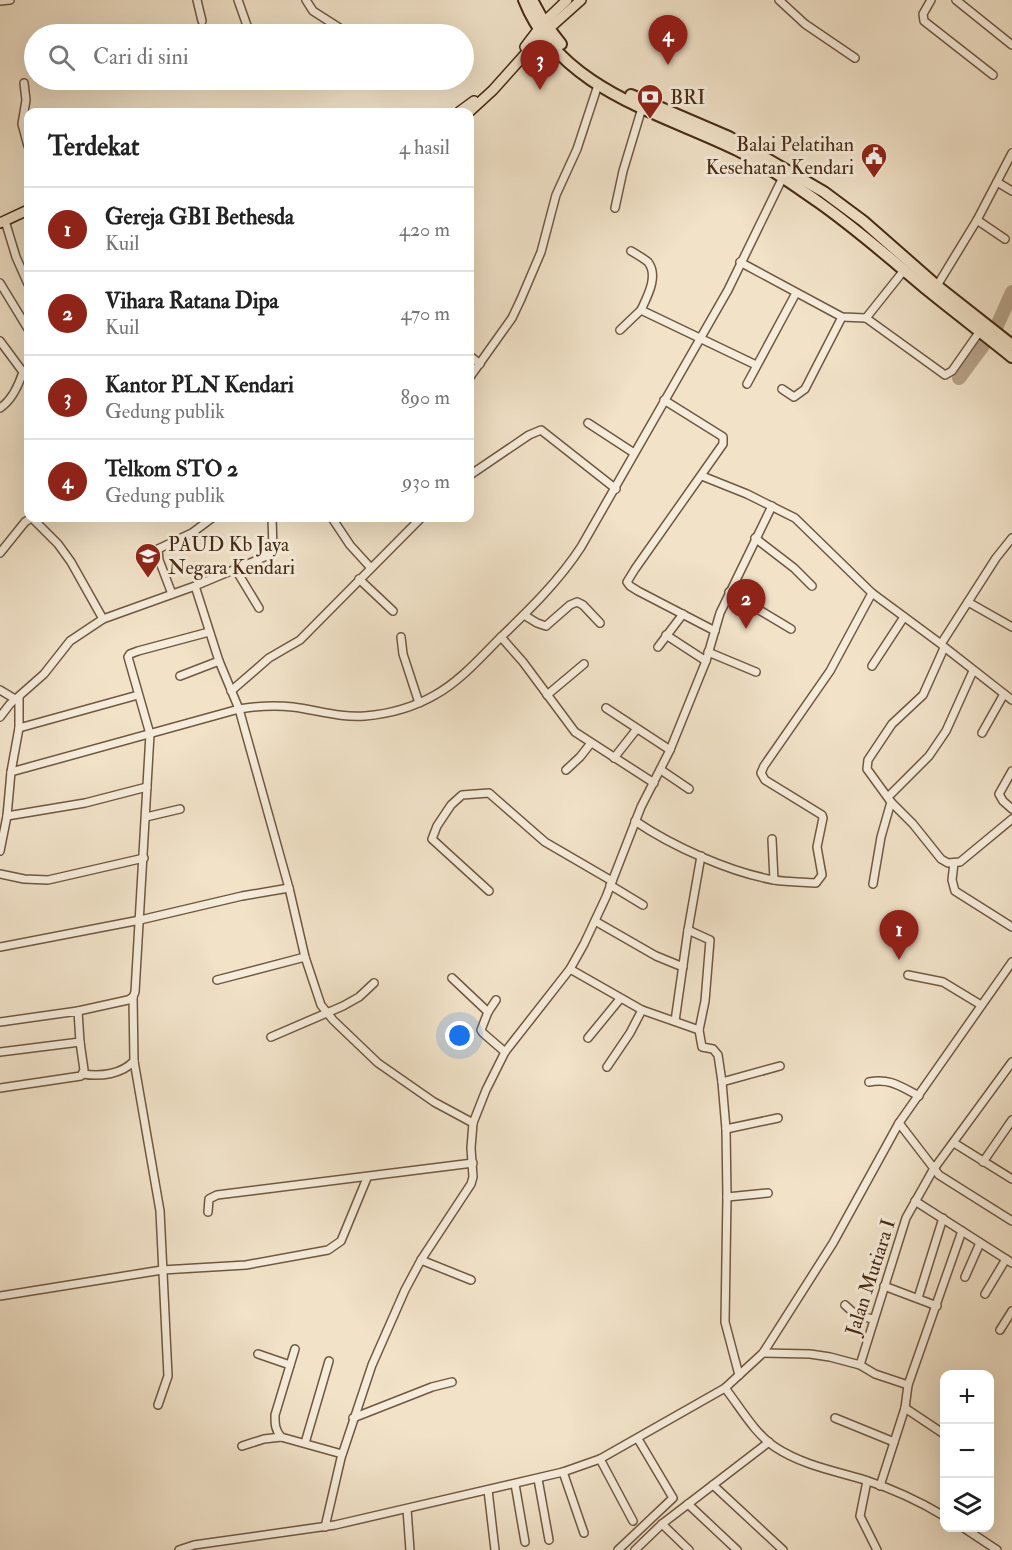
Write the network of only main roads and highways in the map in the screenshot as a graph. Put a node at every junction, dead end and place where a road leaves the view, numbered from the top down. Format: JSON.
{"nodes":[{"id":1,"x":524,"y":0,"type":"edge"},
{"id":2,"x":532,"y":0,"type":"edge"},
{"id":3,"x":567,"y":0,"type":"edge"},
{"id":4,"x":581,"y":0,"type":"edge"},
{"id":5,"x":544,"y":28,"type":"junction"},
{"id":6,"x":482,"y":97,"type":"junction"},
{"id":7,"x":465,"y":108,"type":"edge"},
{"id":8,"x":472,"y":108,"type":"edge"},
{"id":9,"x":784,"y":174,"type":"junction"},
{"id":10,"x":24,"y":214,"type":"edge"},
{"id":11,"x":2,"y":225,"type":"edge"},
{"id":12,"x":934,"y":290,"type":"junction"},
{"id":13,"x":990,"y":334,"type":"junction"},
{"id":14,"x":1012,"y":345,"type":"edge"},
{"id":15,"x":1012,"y":357,"type":"edge"}],
"edges":[{"from":1,"to":5,"type":"highway"},
{"from":2,"to":5,"type":"highway"},
{"from":3,"to":5,"type":"main road"},
{"from":4,"to":5,"type":"main road"},
{"from":5,"to":6,"type":"main road"},
{"from":5,"to":9,"type":"highway"},
{"from":5,"to":9,"type":"highway"},
{"from":6,"to":7,"type":"main road"},
{"from":6,"to":8,"type":"main road"},
{"from":9,"to":12,"type":"highway"},
{"from":9,"to":12,"type":"highway"},
{"from":10,"to":11,"type":"main road"},
{"from":12,"to":13,"type":"highway"},
{"from":13,"to":14,"type":"highway"},
{"from":13,"to":15,"type":"highway"}]}
